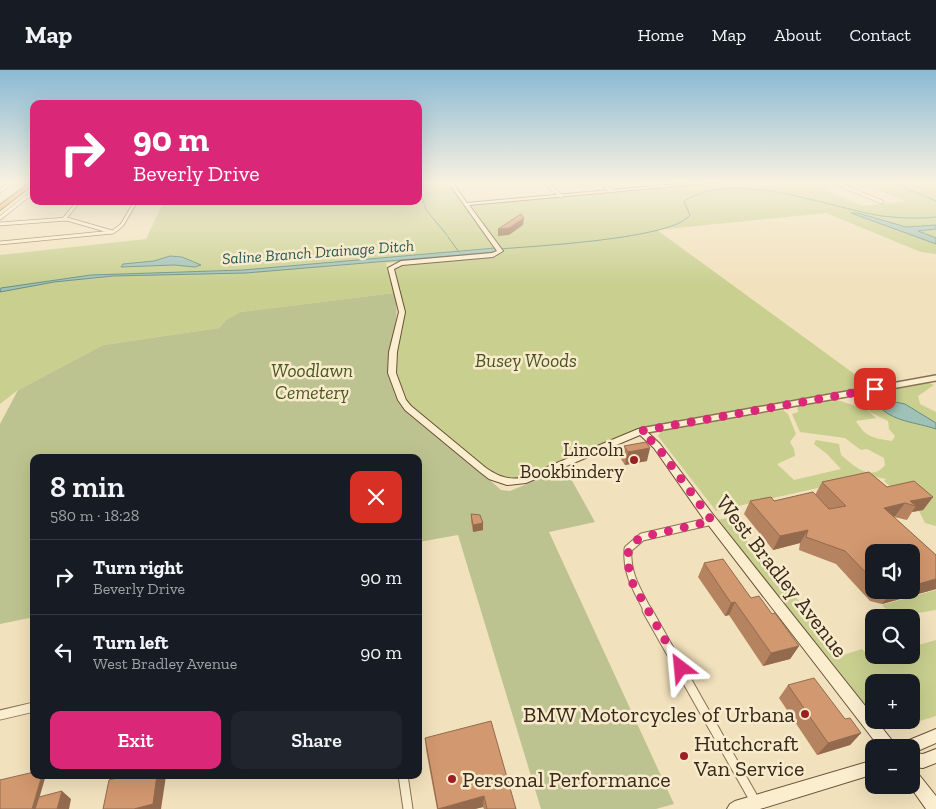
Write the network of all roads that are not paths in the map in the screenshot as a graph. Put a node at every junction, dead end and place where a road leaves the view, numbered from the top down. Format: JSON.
{"nodes":[{"id":1,"x":66,"y":216,"type":"edge"},
{"id":2,"x":127,"y":216,"type":"edge"},
{"id":3,"x":475,"y":216,"type":"edge"},
{"id":4,"x":64,"y":219,"type":"junction"},
{"id":5,"x":0,"y":224,"type":"edge"},
{"id":6,"x":112,"y":232,"type":"junction"},
{"id":7,"x":0,"y":243,"type":"edge"},
{"id":8,"x":936,"y":378,"type":"edge"},
{"id":9,"x":641,"y":431,"type":"junction"},
{"id":10,"x":712,"y":521,"type":"junction"},
{"id":11,"x":30,"y":708,"type":"edge"},
{"id":12,"x":0,"y":715,"type":"edge"},
{"id":13,"x":936,"y":736,"type":"edge"},
{"id":14,"x":882,"y":739,"type":"edge"},
{"id":15,"x":920,"y":743,"type":"edge"},
{"id":16,"x":936,"y":756,"type":"edge"},
{"id":17,"x":920,"y":761,"type":"edge"},
{"id":18,"x":865,"y":770,"type":"edge"},
{"id":19,"x":404,"y":779,"type":"edge"},
{"id":20,"x":920,"y":788,"type":"edge"},
{"id":21,"x":756,"y":802,"type":"junction"},
{"id":22,"x":408,"y":809,"type":"edge"},
{"id":23,"x":735,"y":809,"type":"edge"},
{"id":24,"x":936,"y":809,"type":"edge"}],
"edges":[{"from":1,"to":4,"type":"street"},
{"from":2,"to":6,"type":"street"},
{"from":3,"to":9,"type":"street"},
{"from":4,"to":5,"type":"street"},
{"from":4,"to":6,"type":"street"},
{"from":6,"to":7,"type":"street"},
{"from":8,"to":9,"type":"street"},
{"from":9,"to":10,"type":"street","name":"West Bradley Avenue"},
{"from":10,"to":14,"type":"street","name":"West Bradley Avenue"},
{"from":10,"to":21,"type":"street"},
{"from":11,"to":12,"type":"street"},
{"from":13,"to":15,"type":"street"},
{"from":16,"to":17,"type":"street"},
{"from":18,"to":21,"type":"street"},
{"from":19,"to":22,"type":"street"},
{"from":20,"to":24,"type":"street"},
{"from":21,"to":23,"type":"street"}]}
